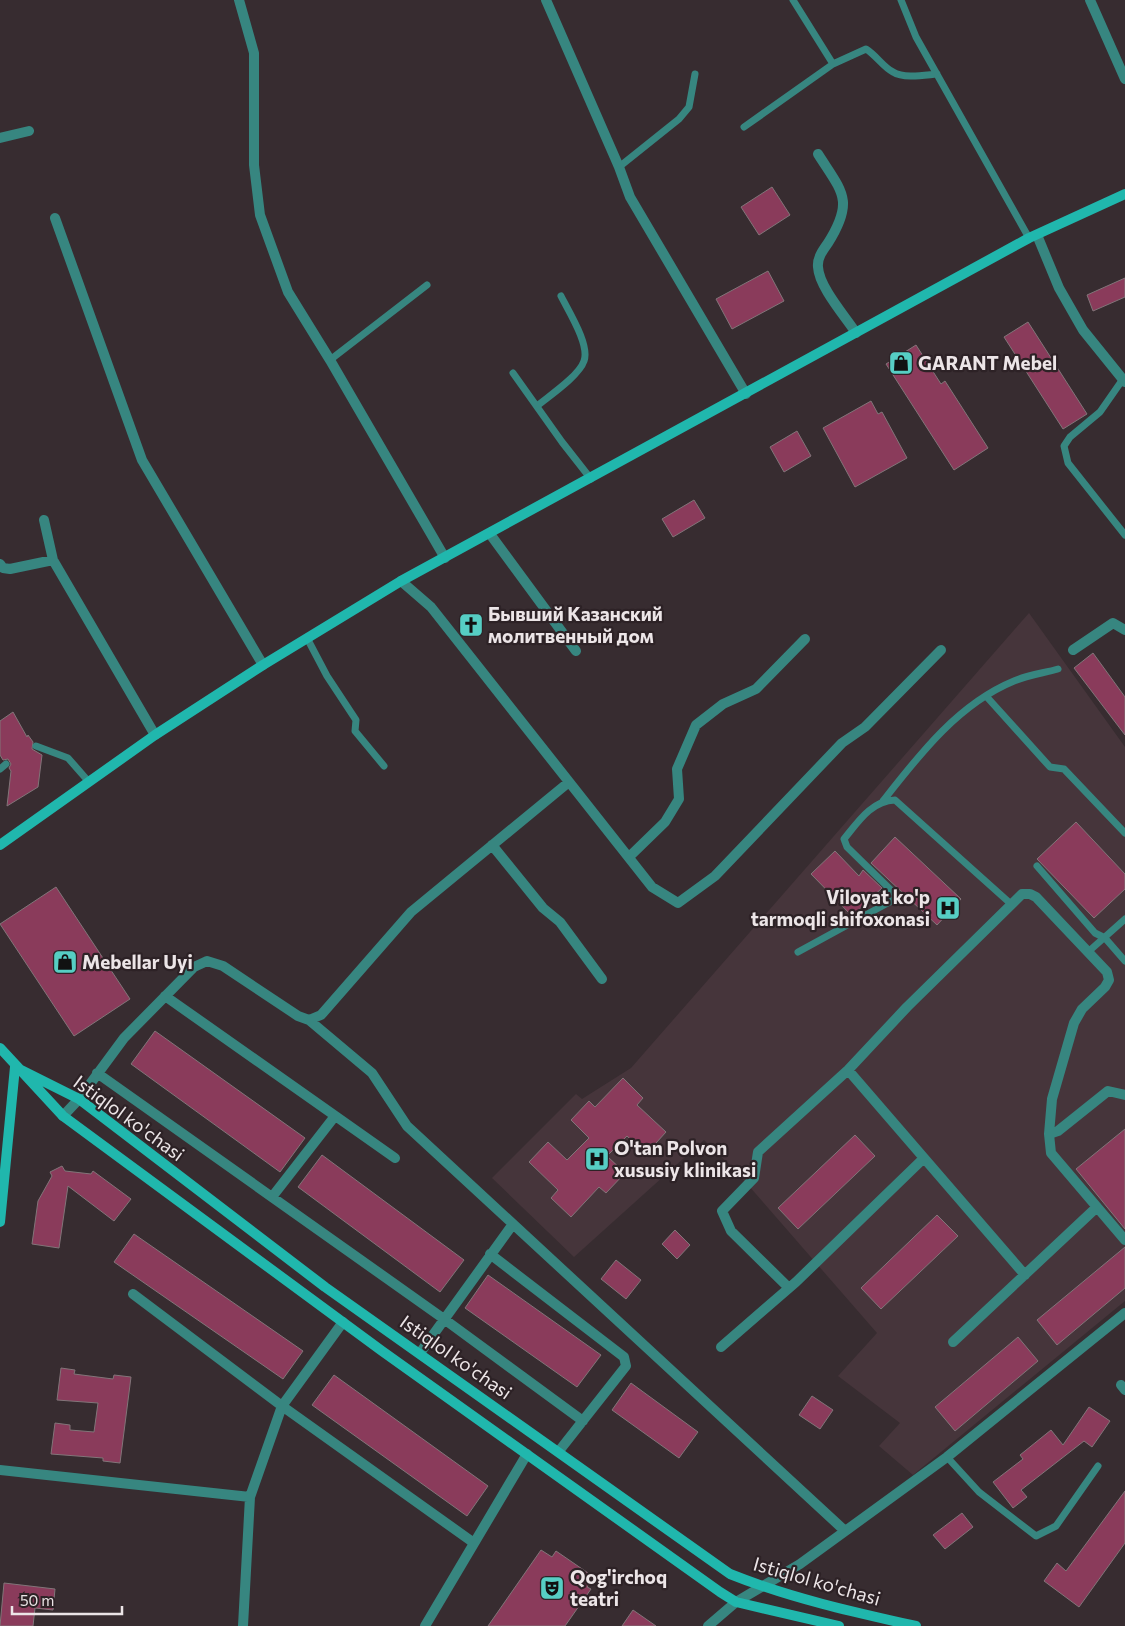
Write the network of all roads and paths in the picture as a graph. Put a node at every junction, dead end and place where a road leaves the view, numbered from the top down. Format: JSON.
{"nodes":[{"id":1,"x":239,"y":0,"type":"edge"},
{"id":2,"x":546,"y":0,"type":"edge"},
{"id":3,"x":793,"y":0,"type":"edge"},
{"id":4,"x":901,"y":0,"type":"edge"},
{"id":5,"x":1090,"y":0,"type":"edge"},
{"id":6,"x":834,"y":64,"type":"junction"},
{"id":7,"x":694,"y":74,"type":"dead end"},
{"id":8,"x":937,"y":74,"type":"junction"},
{"id":9,"x":1125,"y":79,"type":"edge"},
{"id":10,"x":744,"y":126,"type":"dead end"},
{"id":11,"x":29,"y":131,"type":"dead end"},
{"id":12,"x":0,"y":138,"type":"edge"},
{"id":13,"x":818,"y":154,"type":"dead end"},
{"id":14,"x":619,"y":167,"type":"junction"},
{"id":15,"x":1125,"y":194,"type":"edge"},
{"id":16,"x":55,"y":218,"type":"dead end"},
{"id":17,"x":1033,"y":236,"type":"junction"},
{"id":18,"x":427,"y":285,"type":"dead end"},
{"id":19,"x":561,"y":296,"type":"dead end"},
{"id":20,"x":856,"y":333,"type":"junction"},
{"id":21,"x":330,"y":360,"type":"junction"},
{"id":22,"x":513,"y":373,"type":"dead end"},
{"id":23,"x":1124,"y":380,"type":"edge"},
{"id":24,"x":746,"y":394,"type":"junction"},
{"id":25,"x":537,"y":406,"type":"junction"},
{"id":26,"x":591,"y":478,"type":"junction"},
{"id":27,"x":44,"y":520,"type":"dead end"},
{"id":28,"x":490,"y":534,"type":"junction"},
{"id":29,"x":1125,"y":535,"type":"edge"},
{"id":30,"x":446,"y":558,"type":"junction"},
{"id":31,"x":53,"y":560,"type":"junction"},
{"id":32,"x":0,"y":564,"type":"edge"},
{"id":33,"x":401,"y":581,"type":"junction"},
{"id":34,"x":1125,"y":630,"type":"edge"},
{"id":35,"x":307,"y":638,"type":"junction"},
{"id":36,"x":806,"y":639,"type":"dead end"},
{"id":37,"x":940,"y":650,"type":"dead end"},
{"id":38,"x":1073,"y":650,"type":"dead end"},
{"id":39,"x":576,"y":651,"type":"dead end"},
{"id":40,"x":263,"y":665,"type":"junction"},
{"id":41,"x":1058,"y":669,"type":"dead end"},
{"id":42,"x":986,"y":696,"type":"junction"},
{"id":43,"x":155,"y":735,"type":"junction"},
{"id":44,"x":36,"y":746,"type":"dead end"},
{"id":45,"x":384,"y":766,"type":"dead end"},
{"id":46,"x":89,"y":782,"type":"junction"},
{"id":47,"x":569,"y":782,"type":"junction"},
{"id":48,"x":883,"y":801,"type":"junction"},
{"id":49,"x":1125,"y":832,"type":"edge"},
{"id":50,"x":0,"y":845,"type":"edge"},
{"id":51,"x":492,"y":845,"type":"junction"},
{"id":52,"x":629,"y":857,"type":"junction"},
{"id":53,"x":1037,"y":866,"type":"dead end"},
{"id":54,"x":1011,"y":904,"type":"junction"},
{"id":55,"x":1125,"y":919,"type":"edge"},
{"id":56,"x":1104,"y":938,"type":"junction"},
{"id":57,"x":798,"y":952,"type":"dead end"},
{"id":58,"x":1088,"y":952,"type":"junction"},
{"id":59,"x":1125,"y":961,"type":"edge"},
{"id":60,"x":602,"y":979,"type":"dead end"},
{"id":61,"x":165,"y":996,"type":"junction"},
{"id":62,"x":309,"y":1020,"type":"junction"},
{"id":63,"x":0,"y":1048,"type":"edge"},
{"id":64,"x":15,"y":1067,"type":"junction"},
{"id":65,"x":848,"y":1070,"type":"junction"},
{"id":66,"x":97,"y":1073,"type":"junction"},
{"id":67,"x":1125,"y":1095,"type":"edge"},
{"id":68,"x":79,"y":1099,"type":"junction"},
{"id":69,"x":63,"y":1116,"type":"junction"},
{"id":70,"x":335,"y":1116,"type":"junction"},
{"id":71,"x":1049,"y":1134,"type":"junction"},
{"id":72,"x":395,"y":1158,"type":"dead end"},
{"id":73,"x":924,"y":1158,"type":"junction"},
{"id":74,"x":272,"y":1197,"type":"junction"},
{"id":75,"x":1097,"y":1207,"type":"junction"},
{"id":76,"x":0,"y":1222,"type":"edge"},
{"id":77,"x":513,"y":1224,"type":"junction"},
{"id":78,"x":1125,"y":1240,"type":"edge"},
{"id":79,"x":490,"y":1254,"type":"junction"},
{"id":80,"x":1025,"y":1275,"type":"junction"},
{"id":81,"x":789,"y":1288,"type":"junction"},
{"id":82,"x":133,"y":1294,"type":"dead end"},
{"id":83,"x":1125,"y":1313,"type":"edge"},
{"id":84,"x":444,"y":1319,"type":"junction"},
{"id":85,"x":343,"y":1322,"type":"junction"},
{"id":86,"x":953,"y":1342,"type":"dead end"},
{"id":87,"x":721,"y":1347,"type":"dead end"},
{"id":88,"x":420,"y":1353,"type":"junction"},
{"id":89,"x":282,"y":1406,"type":"junction"},
{"id":90,"x":583,"y":1422,"type":"junction"},
{"id":91,"x":559,"y":1451,"type":"junction"},
{"id":92,"x":527,"y":1454,"type":"junction"},
{"id":93,"x":947,"y":1457,"type":"junction"},
{"id":94,"x":1098,"y":1466,"type":"dead end"},
{"id":95,"x":0,"y":1470,"type":"edge"},
{"id":96,"x":250,"y":1497,"type":"junction"},
{"id":97,"x":844,"y":1530,"type":"junction"},
{"id":98,"x":474,"y":1543,"type":"junction"},
{"id":99,"x":762,"y":1587,"type":"junction"},
{"id":100,"x":736,"y":1602,"type":"junction"},
{"id":101,"x":243,"y":1626,"type":"edge"},
{"id":102,"x":425,"y":1626,"type":"edge"},
{"id":103,"x":708,"y":1626,"type":"edge"},
{"id":104,"x":839,"y":1626,"type":"edge"},
{"id":105,"x":916,"y":1626,"type":"edge"}],
"edges":[{"from":1,"to":21,"type":"street"},
{"from":2,"to":14,"type":"street"},
{"from":3,"to":6,"type":"lane"},
{"from":4,"to":8,"type":"lane"},
{"from":5,"to":9,"type":"street"},
{"from":6,"to":8,"type":"lane"},
{"from":6,"to":10,"type":"lane"},
{"from":7,"to":14,"type":"lane"},
{"from":8,"to":17,"type":"lane"},
{"from":11,"to":12,"type":"street"},
{"from":13,"to":20,"type":"street"},
{"from":14,"to":24,"type":"street"},
{"from":15,"to":17,"type":"main road"},
{"from":16,"to":40,"type":"street"},
{"from":17,"to":20,"type":"main road"},
{"from":17,"to":23,"type":"street"},
{"from":18,"to":21,"type":"lane"},
{"from":19,"to":25,"type":"lane"},
{"from":20,"to":24,"type":"main road"},
{"from":21,"to":30,"type":"street"},
{"from":22,"to":25,"type":"lane"},
{"from":23,"to":29,"type":"lane"},
{"from":24,"to":26,"type":"main road"},
{"from":25,"to":26,"type":"lane"},
{"from":26,"to":28,"type":"main road"},
{"from":27,"to":31,"type":"street"},
{"from":28,"to":30,"type":"main road"},
{"from":28,"to":39,"type":"street"},
{"from":30,"to":33,"type":"main road"},
{"from":31,"to":32,"type":"street"},
{"from":31,"to":43,"type":"street"},
{"from":33,"to":35,"type":"main road"},
{"from":33,"to":47,"type":"street"},
{"from":34,"to":38,"type":"street"},
{"from":35,"to":40,"type":"main road"},
{"from":35,"to":45,"type":"lane"},
{"from":36,"to":52,"type":"street"},
{"from":37,"to":52,"type":"street"},
{"from":40,"to":43,"type":"main road"},
{"from":41,"to":42,"type":"lane"},
{"from":42,"to":48,"type":"lane"},
{"from":42,"to":49,"type":"lane"},
{"from":43,"to":46,"type":"main road"},
{"from":44,"to":46,"type":"lane"},
{"from":46,"to":50,"type":"main road"},
{"from":47,"to":51,"type":"street"},
{"from":47,"to":52,"type":"street"},
{"from":48,"to":54,"type":"lane"},
{"from":48,"to":57,"type":"lane"},
{"from":51,"to":60,"type":"street"},
{"from":51,"to":62,"type":"street"},
{"from":53,"to":56,"type":"lane"},
{"from":54,"to":58,"type":"street"},
{"from":54,"to":65,"type":"street"},
{"from":55,"to":56,"type":"lane"},
{"from":56,"to":58,"type":"lane"},
{"from":56,"to":59,"type":"lane"},
{"from":58,"to":71,"type":"street"},
{"from":61,"to":62,"type":"street"},
{"from":61,"to":66,"type":"street"},
{"from":61,"to":70,"type":"street"},
{"from":62,"to":77,"type":"street"},
{"from":63,"to":64,"type":"main road"},
{"from":64,"to":68,"type":"main road","name":"Istiqlol ko'chasi"},
{"from":64,"to":69,"type":"main road","name":"Istiqlol ko'chasi"},
{"from":64,"to":76,"type":"main road"},
{"from":65,"to":73,"type":"street"},
{"from":65,"to":81,"type":"street"},
{"from":66,"to":68,"type":"street"},
{"from":66,"to":74,"type":"street"},
{"from":67,"to":71,"type":"street"},
{"from":68,"to":69,"type":"street"},
{"from":68,"to":88,"type":"main road","name":"Istiqlol ko'chasi"},
{"from":69,"to":85,"type":"main road","name":"Istiqlol ko'chasi"},
{"from":70,"to":72,"type":"street"},
{"from":70,"to":74,"type":"street"},
{"from":71,"to":75,"type":"street"},
{"from":73,"to":80,"type":"street"},
{"from":73,"to":81,"type":"street"},
{"from":74,"to":84,"type":"street"},
{"from":75,"to":78,"type":"street"},
{"from":75,"to":80,"type":"street"},
{"from":77,"to":79,"type":"street"},
{"from":77,"to":97,"type":"street"},
{"from":79,"to":84,"type":"street"},
{"from":79,"to":90,"type":"street"},
{"from":80,"to":86,"type":"street"},
{"from":81,"to":87,"type":"street"},
{"from":82,"to":89,"type":"street"},
{"from":83,"to":93,"type":"street"},
{"from":84,"to":88,"type":"street"},
{"from":84,"to":90,"type":"street"},
{"from":85,"to":89,"type":"street"},
{"from":85,"to":92,"type":"main road","name":"Istiqlol ko'chasi"},
{"from":88,"to":91,"type":"main road","name":"Istiqlol ko'chasi"},
{"from":89,"to":96,"type":"street"},
{"from":89,"to":98,"type":"street"},
{"from":90,"to":91,"type":"street"},
{"from":91,"to":99,"type":"main road","name":"Istiqlol ko'chasi"},
{"from":92,"to":98,"type":"street"},
{"from":92,"to":100,"type":"main road","name":"Istiqlol ko'chasi"},
{"from":93,"to":94,"type":"lane"},
{"from":93,"to":97,"type":"street"},
{"from":95,"to":96,"type":"street"},
{"from":96,"to":101,"type":"street"},
{"from":97,"to":99,"type":"street"},
{"from":98,"to":102,"type":"street"},
{"from":99,"to":100,"type":"street"},
{"from":99,"to":105,"type":"main road","name":"Istiqlol ko'chasi"},
{"from":100,"to":103,"type":"street"},
{"from":100,"to":104,"type":"main road","name":"Istiqlol ko'chasi"}]}
